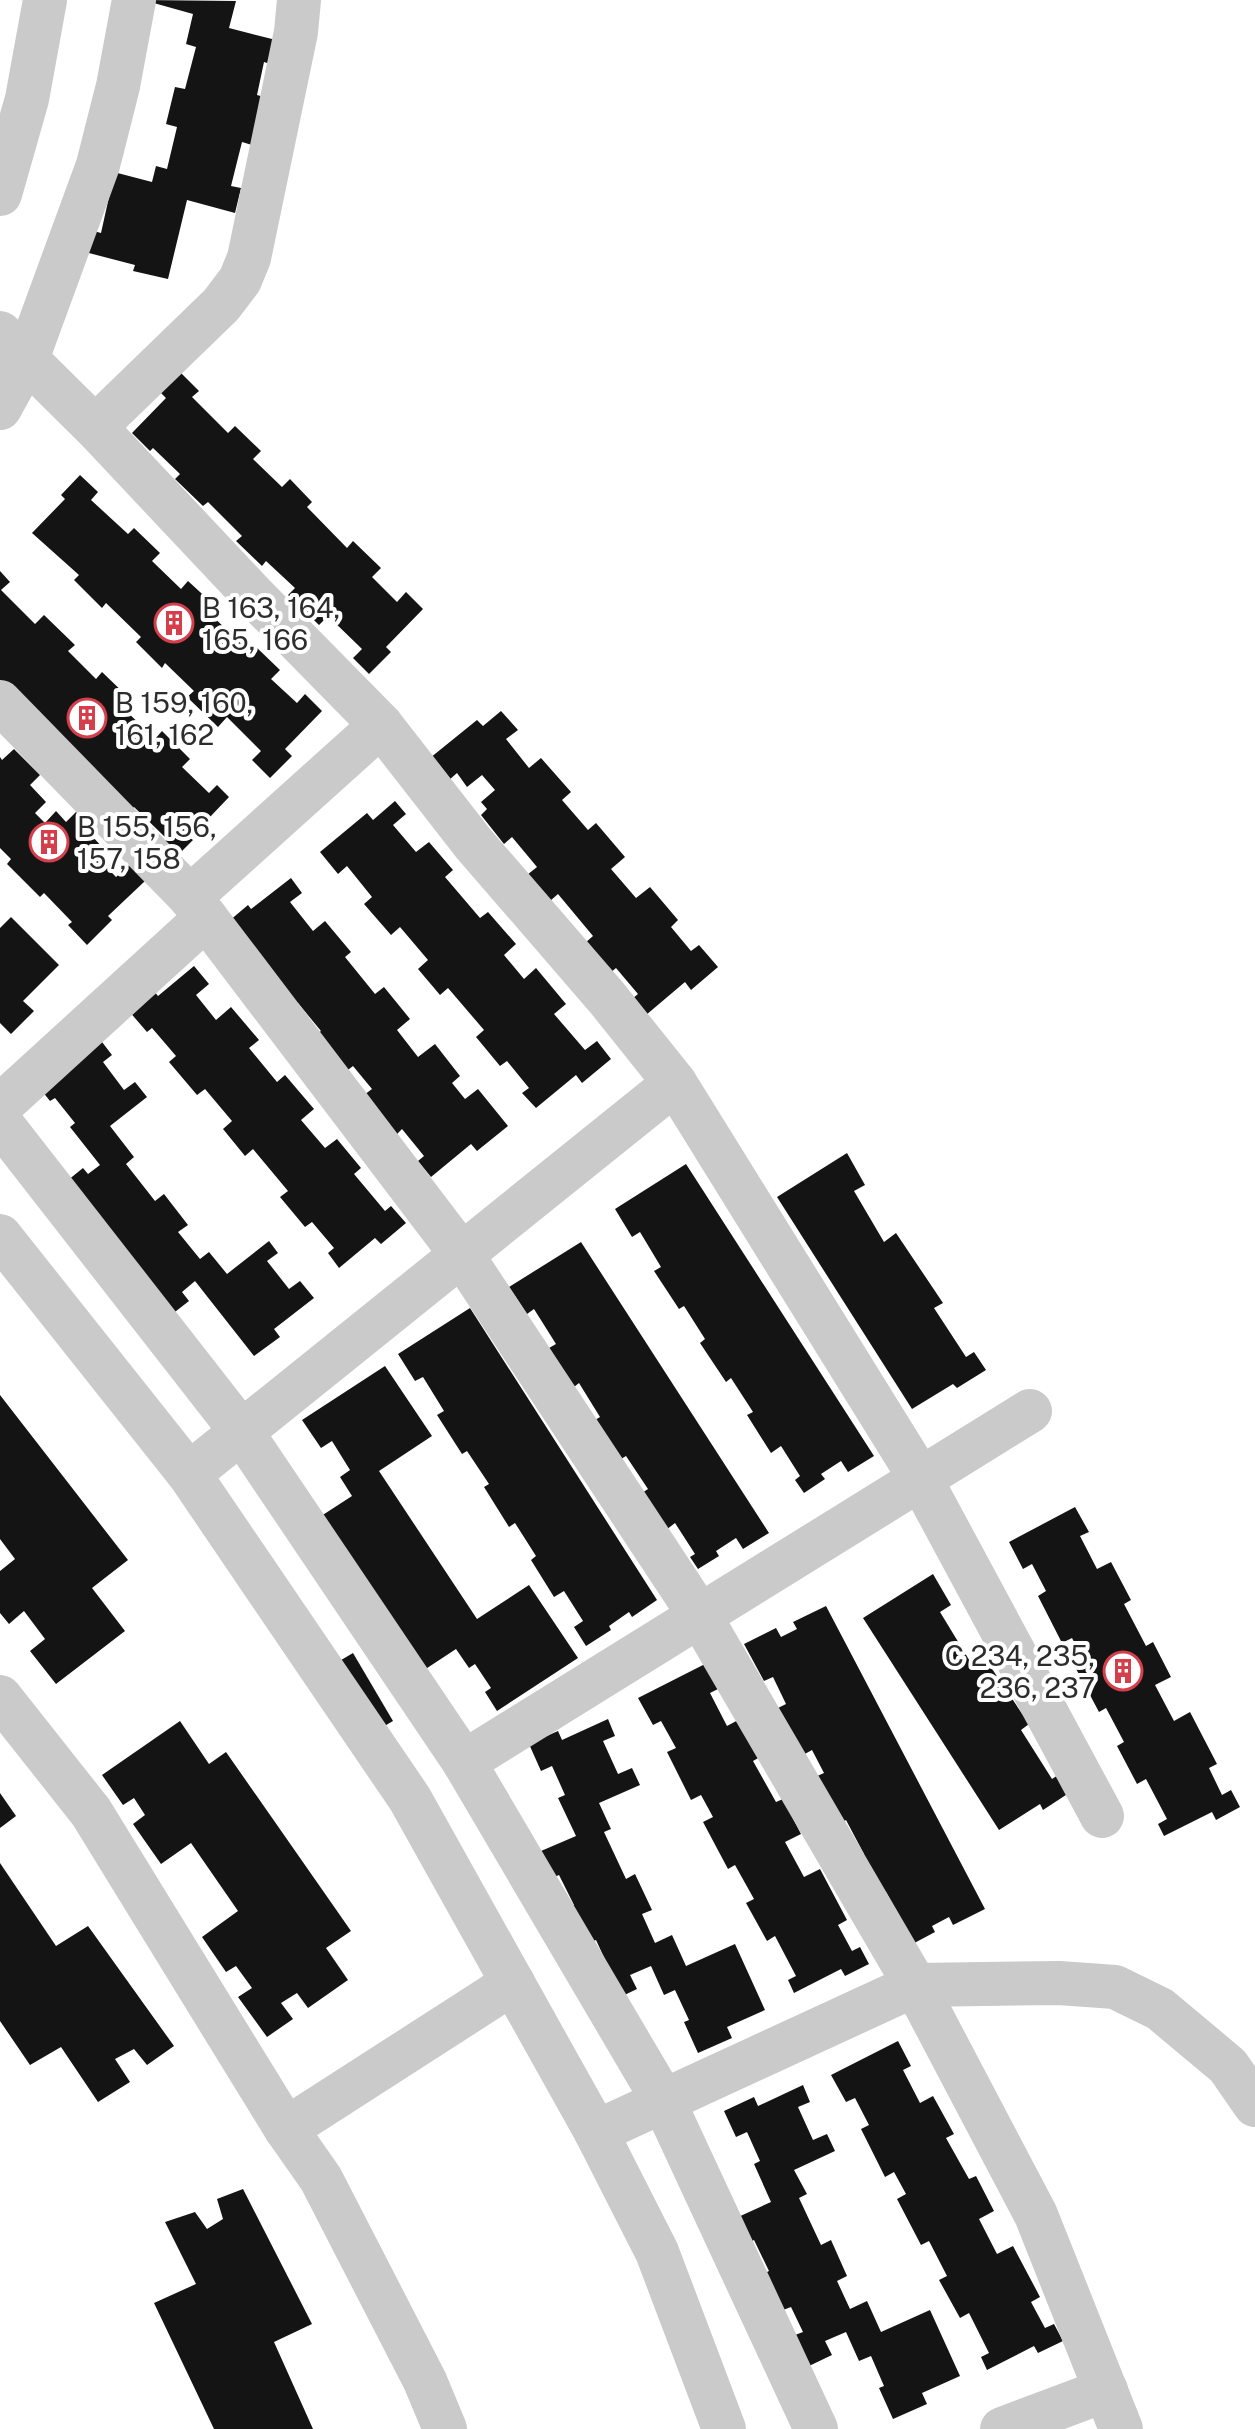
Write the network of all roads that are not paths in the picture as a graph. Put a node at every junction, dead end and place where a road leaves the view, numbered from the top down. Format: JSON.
{"nodes":[{"id":1,"x":45,"y":0,"type":"edge"},
{"id":2,"x":134,"y":0,"type":"edge"},
{"id":3,"x":299,"y":0,"type":"edge"},
{"id":4,"x":0,"y":194,"type":"edge"},
{"id":5,"x":13,"y":346,"type":"edge"},
{"id":6,"x":0,"y":408,"type":"edge"},
{"id":7,"x":95,"y":427,"type":"junction"},
{"id":8,"x":0,"y":702,"type":"edge"},
{"id":9,"x":381,"y":725,"type":"junction"},
{"id":10,"x":198,"y":908,"type":"junction"},
{"id":11,"x":675,"y":1083,"type":"junction"},
{"id":12,"x":0,"y":1106,"type":"edge"},
{"id":13,"x":0,"y":1122,"type":"edge"},
{"id":14,"x":0,"y":1236,"type":"edge"},
{"id":15,"x":462,"y":1255,"type":"junction"},
{"id":16,"x":1030,"y":1411,"type":"dead end"},
{"id":17,"x":241,"y":1431,"type":"junction"},
{"id":18,"x":189,"y":1474,"type":"junction"},
{"id":19,"x":920,"y":1478,"type":"junction"},
{"id":20,"x":700,"y":1616,"type":"junction"},
{"id":21,"x":0,"y":1697,"type":"edge"},
{"id":22,"x":464,"y":1762,"type":"junction"},
{"id":23,"x":1102,"y":1816,"type":"dead end"},
{"id":24,"x":513,"y":1983,"type":"junction"},
{"id":25,"x":915,"y":1985,"type":"junction"},
{"id":26,"x":664,"y":2102,"type":"junction"},
{"id":27,"x":1255,"y":2105,"type":"edge"},
{"id":28,"x":286,"y":2129,"type":"junction"},
{"id":29,"x":596,"y":2132,"type":"junction"},
{"id":30,"x":1114,"y":2409,"type":"edge"},
{"id":31,"x":445,"y":2429,"type":"edge"},
{"id":32,"x":724,"y":2429,"type":"edge"},
{"id":33,"x":816,"y":2429,"type":"edge"},
{"id":34,"x":1002,"y":2429,"type":"edge"}],
"edges":[{"from":1,"to":4,"type":"street"},
{"from":2,"to":5,"type":"street"},
{"from":3,"to":7,"type":"street"},
{"from":5,"to":6,"type":"street"},
{"from":5,"to":7,"type":"street"},
{"from":7,"to":9,"type":"street"},
{"from":8,"to":10,"type":"street"},
{"from":9,"to":10,"type":"street"},
{"from":9,"to":11,"type":"street"},
{"from":10,"to":12,"type":"street"},
{"from":10,"to":15,"type":"street"},
{"from":11,"to":15,"type":"street"},
{"from":11,"to":19,"type":"street"},
{"from":13,"to":17,"type":"street"},
{"from":14,"to":18,"type":"street"},
{"from":15,"to":17,"type":"street"},
{"from":15,"to":20,"type":"street"},
{"from":16,"to":19,"type":"street"},
{"from":17,"to":18,"type":"street"},
{"from":17,"to":22,"type":"street"},
{"from":18,"to":24,"type":"street"},
{"from":19,"to":20,"type":"street"},
{"from":19,"to":23,"type":"street"},
{"from":20,"to":22,"type":"street"},
{"from":20,"to":25,"type":"street"},
{"from":21,"to":28,"type":"street"},
{"from":22,"to":26,"type":"street"},
{"from":24,"to":28,"type":"street"},
{"from":24,"to":29,"type":"street"},
{"from":25,"to":26,"type":"street"},
{"from":25,"to":27,"type":"street"},
{"from":25,"to":30,"type":"street"},
{"from":26,"to":29,"type":"street"},
{"from":26,"to":33,"type":"street"},
{"from":28,"to":31,"type":"street"},
{"from":29,"to":32,"type":"street"},
{"from":30,"to":34,"type":"street"}]}
